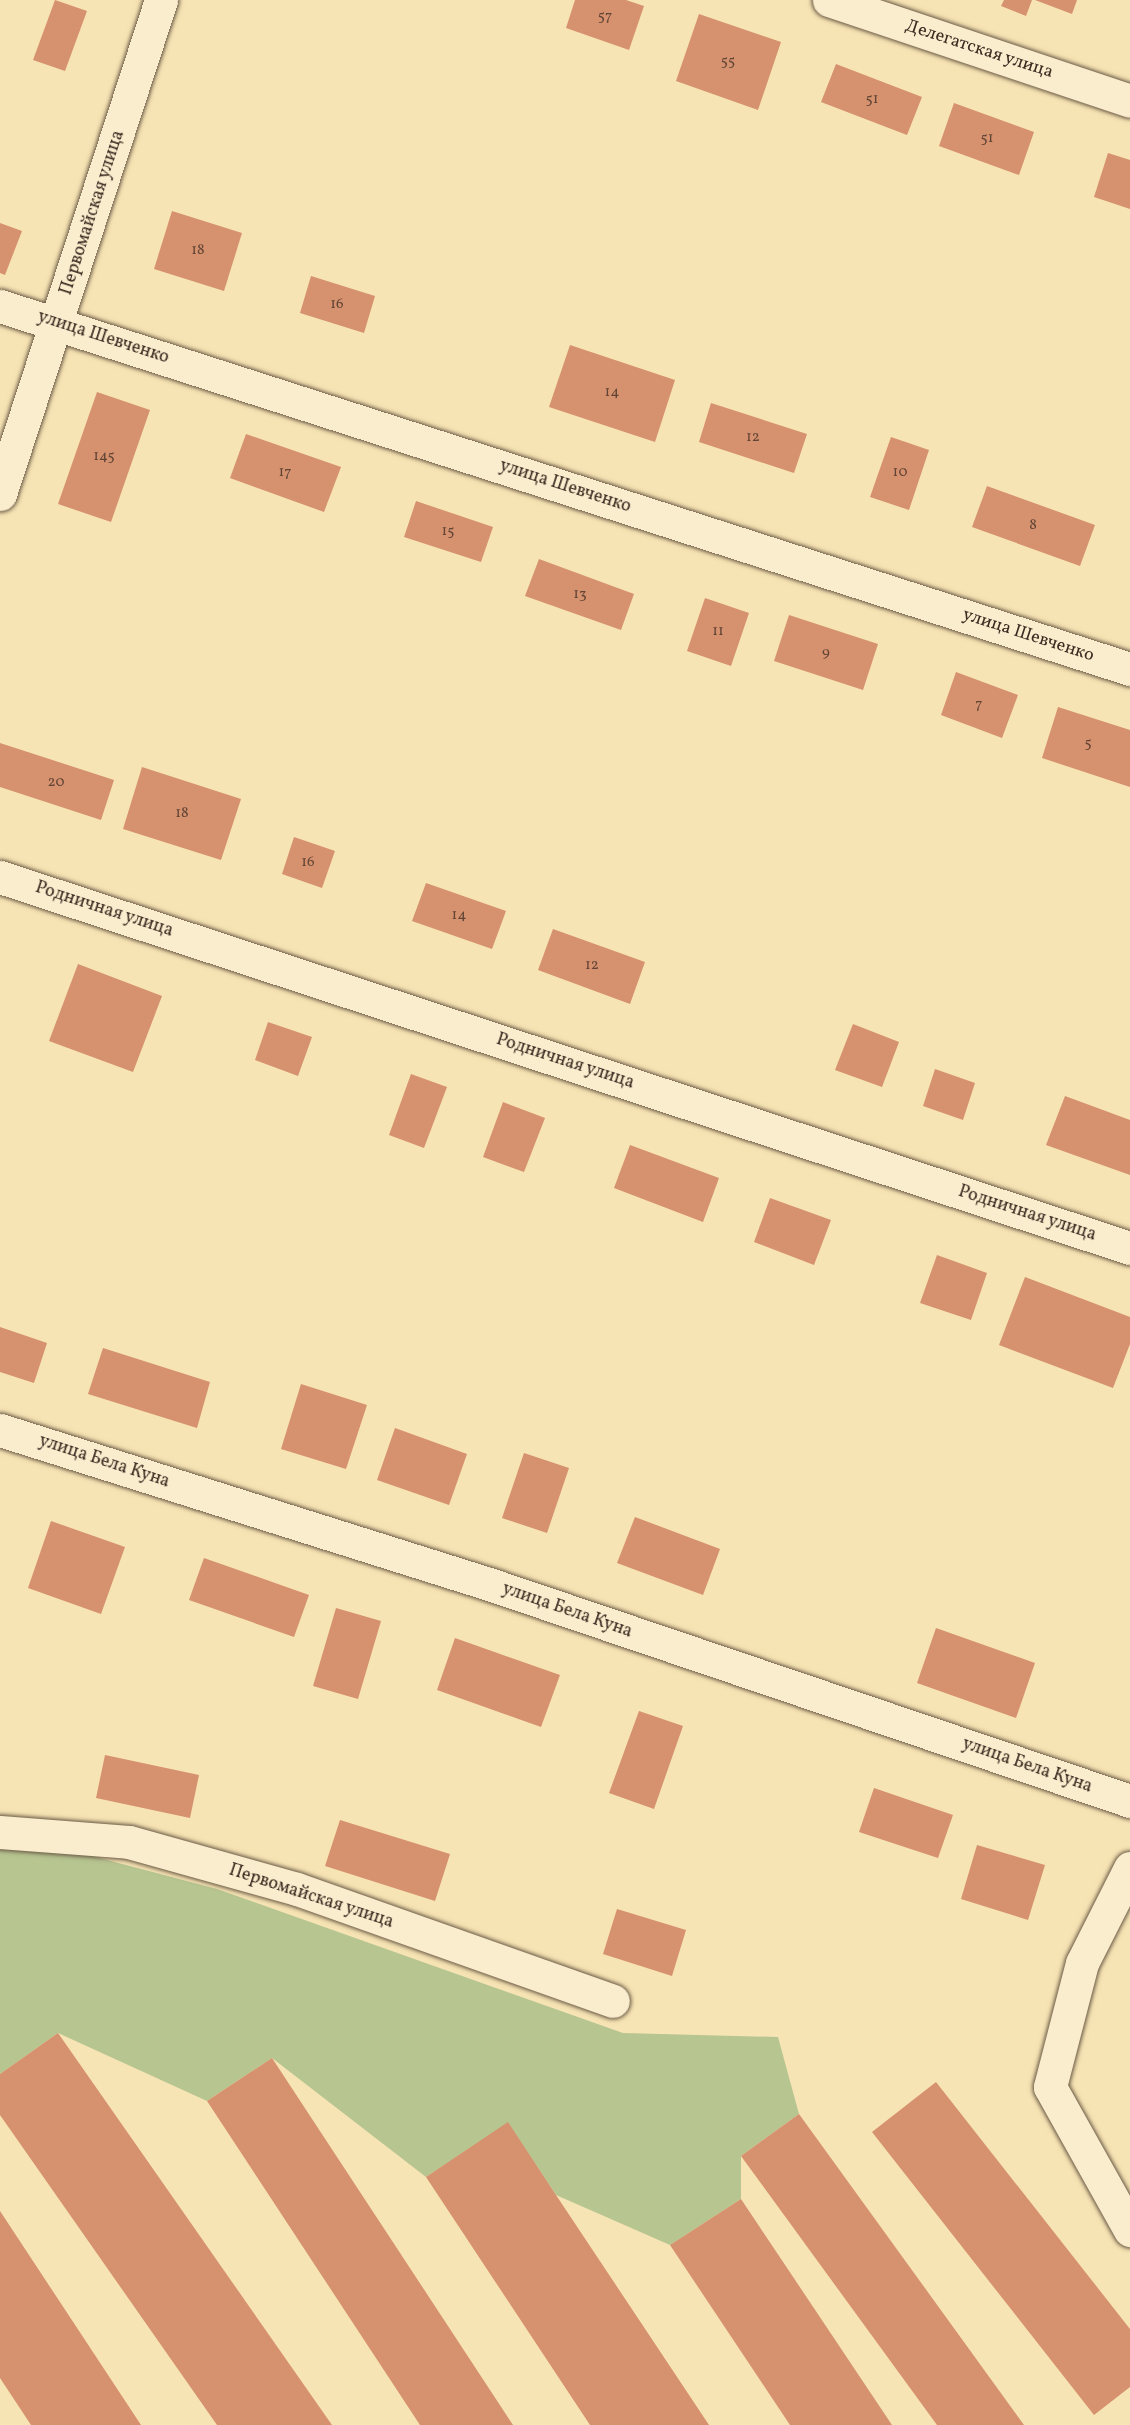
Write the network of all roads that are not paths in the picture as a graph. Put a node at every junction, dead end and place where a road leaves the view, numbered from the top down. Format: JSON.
{"nodes":[{"id":1,"x":161,"y":0,"type":"edge"},
{"id":2,"x":829,"y":0,"type":"edge"},
{"id":3,"x":1130,"y":101,"type":"edge"},
{"id":4,"x":0,"y":306,"type":"edge"},
{"id":5,"x":57,"y":323,"type":"junction"},
{"id":6,"x":0,"y":494,"type":"edge"},
{"id":7,"x":1130,"y":669,"type":"edge"},
{"id":8,"x":0,"y":878,"type":"edge"},
{"id":9,"x":1130,"y":1248,"type":"edge"},
{"id":10,"x":0,"y":1430,"type":"edge"},
{"id":11,"x":1130,"y":1801,"type":"edge"},
{"id":12,"x":0,"y":1832,"type":"edge"},
{"id":13,"x":1130,"y":1868,"type":"edge"},
{"id":14,"x":614,"y":2001,"type":"dead end"},
{"id":15,"x":1130,"y":2230,"type":"edge"}],
"edges":[{"from":1,"to":5,"type":"street","name":"Первомайская улица"},
{"from":2,"to":3,"type":"street","name":"Делегатская улица"},
{"from":4,"to":5,"type":"street","name":"улица Шевченко"},
{"from":5,"to":6,"type":"street","name":"Первомайская улица"},
{"from":5,"to":7,"type":"street","name":"улица Шевченко"},
{"from":8,"to":9,"type":"street","name":"Родничная улица"},
{"from":10,"to":11,"type":"street","name":"улица Бела Куна"},
{"from":12,"to":14,"type":"street","name":"Первомайская улица"},
{"from":13,"to":15,"type":"street"}]}
